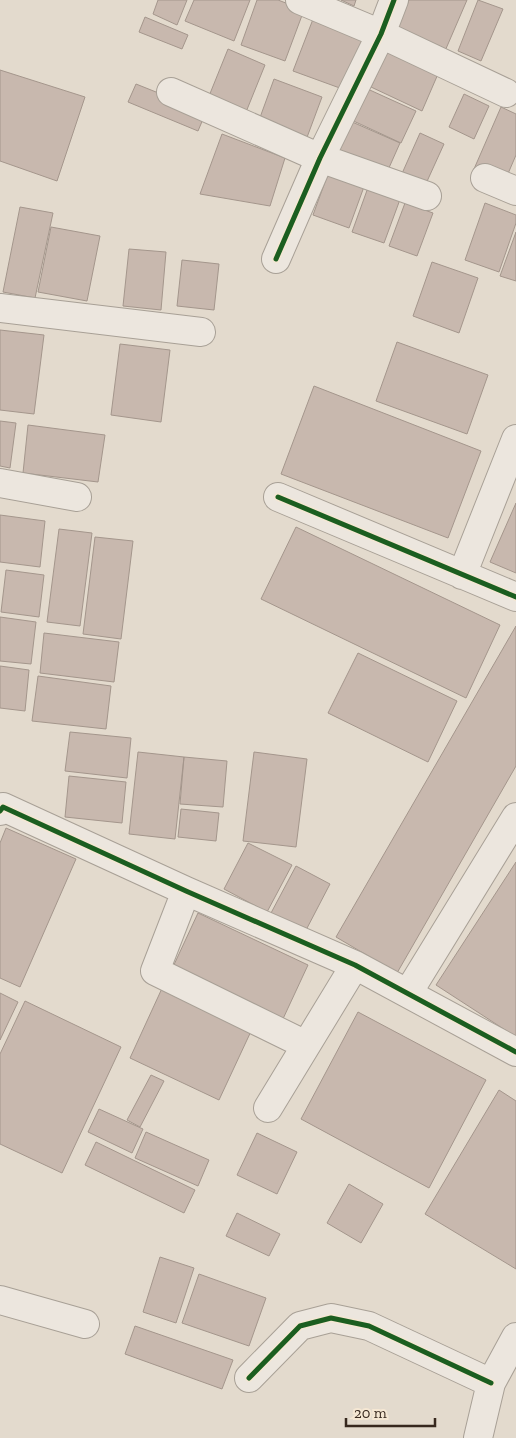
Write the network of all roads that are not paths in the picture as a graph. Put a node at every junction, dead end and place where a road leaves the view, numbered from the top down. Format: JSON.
{"nodes":[{"id":1,"x":300,"y":0,"type":"edge"},
{"id":2,"x":394,"y":0,"type":"edge"},
{"id":3,"x":381,"y":34,"type":"junction"},
{"id":4,"x":171,"y":92,"type":"dead end"},
{"id":5,"x":506,"y":93,"type":"dead end"},
{"id":6,"x":320,"y":158,"type":"junction"},
{"id":7,"x":485,"y":178,"type":"dead end"},
{"id":8,"x":516,"y":190,"type":"edge"},
{"id":9,"x":427,"y":196,"type":"dead end"},
{"id":10,"x":276,"y":259,"type":"dead end"},
{"id":11,"x":0,"y":308,"type":"edge"},
{"id":12,"x":201,"y":332,"type":"dead end"},
{"id":13,"x":516,"y":439,"type":"edge"},
{"id":14,"x":0,"y":484,"type":"edge"},
{"id":15,"x":78,"y":497,"type":"dead end"},
{"id":16,"x":278,"y":497,"type":"dead end"},
{"id":17,"x":462,"y":575,"type":"junction"},
{"id":18,"x":516,"y":597,"type":"edge"},
{"id":19,"x":0,"y":811,"type":"edge"},
{"id":20,"x":516,"y":817,"type":"edge"},
{"id":21,"x":186,"y":891,"type":"junction"},
{"id":22,"x":355,"y":965,"type":"junction"},
{"id":23,"x":408,"y":993,"type":"junction"},
{"id":24,"x":306,"y":1045,"type":"junction"},
{"id":25,"x":516,"y":1052,"type":"edge"},
{"id":26,"x":268,"y":1108,"type":"dead end"},
{"id":27,"x":0,"y":1300,"type":"edge"},
{"id":28,"x":85,"y":1324,"type":"dead end"},
{"id":29,"x":516,"y":1337,"type":"edge"},
{"id":30,"x":249,"y":1378,"type":"dead end"},
{"id":31,"x":491,"y":1383,"type":"junction"},
{"id":32,"x":478,"y":1438,"type":"edge"}],
"edges":[{"from":1,"to":3,"type":"street"},
{"from":2,"to":3,"type":"street"},
{"from":3,"to":5,"type":"street"},
{"from":3,"to":6,"type":"street"},
{"from":4,"to":6,"type":"street"},
{"from":6,"to":9,"type":"street"},
{"from":6,"to":10,"type":"street"},
{"from":7,"to":8,"type":"street"},
{"from":11,"to":12,"type":"street"},
{"from":13,"to":17,"type":"street"},
{"from":14,"to":15,"type":"street"},
{"from":16,"to":17,"type":"street"},
{"from":17,"to":18,"type":"street"},
{"from":19,"to":21,"type":"street"},
{"from":20,"to":23,"type":"street"},
{"from":21,"to":22,"type":"street"},
{"from":21,"to":24,"type":"street"},
{"from":22,"to":23,"type":"street"},
{"from":22,"to":24,"type":"street"},
{"from":23,"to":25,"type":"street"},
{"from":24,"to":26,"type":"street"},
{"from":27,"to":28,"type":"street"},
{"from":29,"to":31,"type":"street"},
{"from":30,"to":31,"type":"street"},
{"from":31,"to":32,"type":"street"}]}
